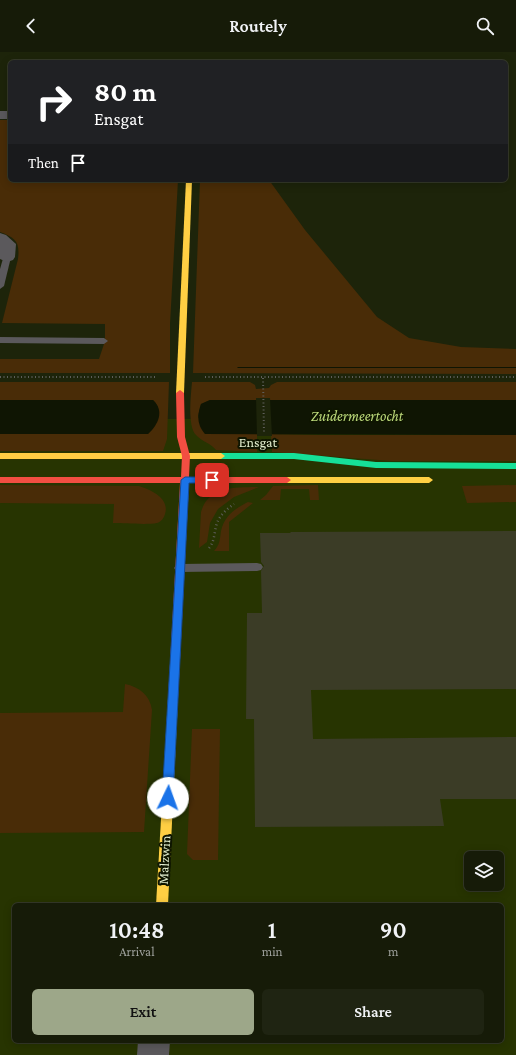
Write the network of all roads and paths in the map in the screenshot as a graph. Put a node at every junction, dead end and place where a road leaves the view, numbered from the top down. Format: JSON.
{"nodes":[{"id":1,"x":189,"y":182,"type":"edge"},
{"id":2,"x":0,"y":238,"type":"edge"},
{"id":3,"x":7,"y":257,"type":"joint"},
{"id":4,"x":0,"y":286,"type":"edge"},
{"id":5,"x":0,"y":340,"type":"edge"},
{"id":6,"x":104,"y":341,"type":"dead end"},
{"id":7,"x":0,"y":377,"type":"edge"},
{"id":8,"x":180,"y":377,"type":"junction"},
{"id":9,"x":516,"y":377,"type":"edge"},
{"id":10,"x":263,"y":378,"type":"junction"},
{"id":11,"x":0,"y":456,"type":"edge"},
{"id":12,"x":186,"y":456,"type":"junction"},
{"id":13,"x":266,"y":456,"type":"junction"},
{"id":14,"x":516,"y":466,"type":"edge"},
{"id":15,"x":0,"y":480,"type":"edge"},
{"id":16,"x":185,"y":480,"type":"junction"},
{"id":17,"x":266,"y":480,"type":"junction"},
{"id":18,"x":436,"y":480,"type":"dead end"},
{"id":19,"x":181,"y":564,"type":"junction"},
{"id":20,"x":257,"y":567,"type":"dead end"},
{"id":21,"x":162,"y":903,"type":"edge"},
{"id":22,"x":154,"y":1043,"type":"edge"},
{"id":23,"x":153,"y":1055,"type":"edge"}],
"edges":[{"from":1,"to":8,"type":"street","name":"Malzwin"},
{"from":2,"to":3,"type":"street"},
{"from":3,"to":4,"type":"lane"},
{"from":5,"to":6,"type":"lane"},
{"from":7,"to":8,"type":"path"},
{"from":8,"to":10,"type":"path"},
{"from":8,"to":12,"type":"street","name":"Malzwin"},
{"from":9,"to":10,"type":"path"},
{"from":10,"to":13,"type":"path"},
{"from":11,"to":12,"type":"street","name":"Ensgat"},
{"from":12,"to":13,"type":"street","name":"Ensgat"},
{"from":12,"to":16,"type":"street","name":"Malzwin"},
{"from":13,"to":14,"type":"street","name":"Ensgat"},
{"from":15,"to":16,"type":"street"},
{"from":16,"to":17,"type":"street"},
{"from":16,"to":19,"type":"street","name":"Malzwin"},
{"from":17,"to":18,"type":"street"},
{"from":17,"to":19,"type":"path"},
{"from":19,"to":20,"type":"lane"},
{"from":19,"to":21,"type":"street","name":"Malzwin"},
{"from":22,"to":23,"type":"street"}]}
